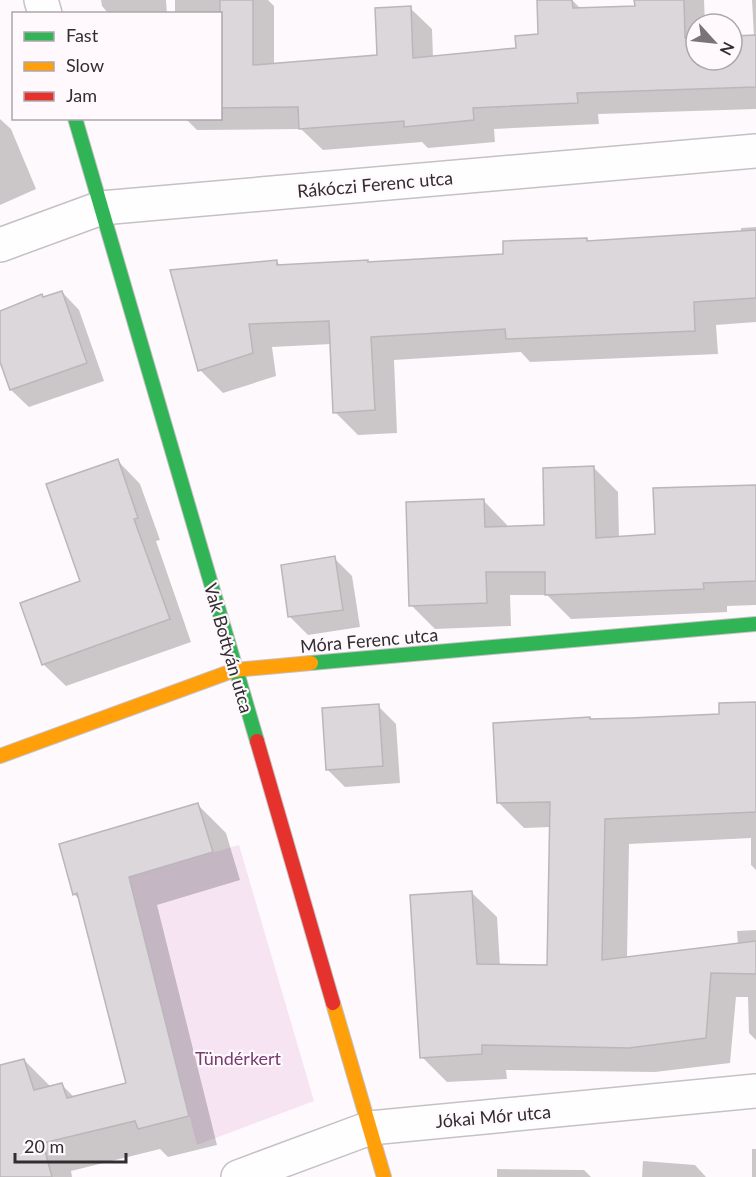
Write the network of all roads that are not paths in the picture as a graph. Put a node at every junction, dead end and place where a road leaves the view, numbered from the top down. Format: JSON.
{"nodes":[{"id":1,"x":76,"y":120,"type":"edge"},
{"id":2,"x":756,"y":151,"type":"edge"},
{"id":3,"x":101,"y":208,"type":"junction"},
{"id":4,"x":0,"y":245,"type":"edge"},
{"id":5,"x":756,"y":624,"type":"edge"},
{"id":6,"x":235,"y":670,"type":"junction"},
{"id":7,"x":0,"y":756,"type":"edge"},
{"id":8,"x":756,"y":1091,"type":"edge"},
{"id":9,"x":370,"y":1128,"type":"junction"},
{"id":10,"x":238,"y":1177,"type":"edge"},
{"id":11,"x":384,"y":1177,"type":"edge"}],
"edges":[{"from":1,"to":3,"type":"street","name":"Vak Bottyán utca"},
{"from":2,"to":3,"type":"street","name":"Rákóczi Ferenc utca"},
{"from":3,"to":4,"type":"street","name":"Rákóczi Ferenc utca"},
{"from":3,"to":6,"type":"street","name":"Vak Bottyán utca"},
{"from":5,"to":6,"type":"street","name":"Móra Ferenc utca"},
{"from":6,"to":7,"type":"street","name":"Móra Ferenc utca"},
{"from":6,"to":9,"type":"street","name":"Vak Bottyán utca"},
{"from":8,"to":9,"type":"street","name":"Jókai Mór utca"},
{"from":9,"to":10,"type":"street","name":"Jókai Mór utca"},
{"from":9,"to":11,"type":"street","name":"Vak Bottyán utca"}]}
